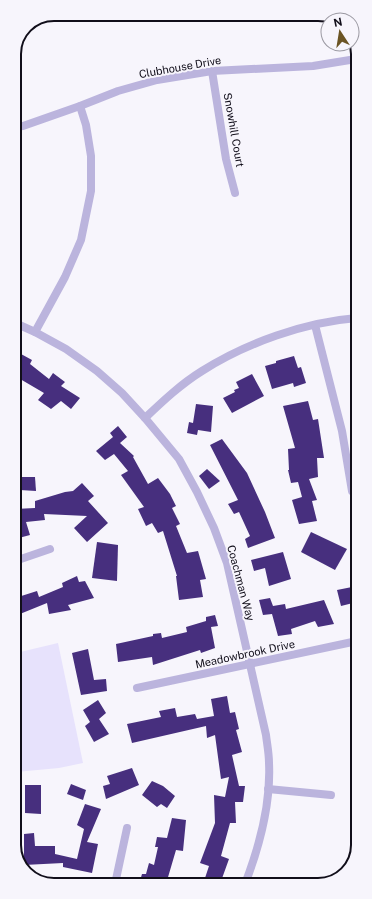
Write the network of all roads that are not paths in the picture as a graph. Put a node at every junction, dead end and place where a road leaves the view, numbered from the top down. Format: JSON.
{"nodes":[{"id":1,"x":351,"y":60,"type":"edge"},
{"id":2,"x":212,"y":71,"type":"junction"},
{"id":3,"x":80,"y":106,"type":"junction"},
{"id":4,"x":21,"y":125,"type":"edge"},
{"id":5,"x":235,"y":193,"type":"dead end"},
{"id":6,"x":351,"y":319,"type":"edge"},
{"id":7,"x":316,"y":324,"type":"junction"},
{"id":8,"x":21,"y":326,"type":"edge"},
{"id":9,"x":35,"y":332,"type":"junction"},
{"id":10,"x":145,"y":418,"type":"junction"},
{"id":11,"x":351,"y":485,"type":"edge"},
{"id":12,"x":50,"y":549,"type":"dead end"},
{"id":13,"x":21,"y":559,"type":"edge"},
{"id":14,"x":351,"y":642,"type":"edge"},
{"id":15,"x":250,"y":664,"type":"junction"},
{"id":16,"x":137,"y":688,"type":"dead end"},
{"id":17,"x":268,"y":789,"type":"junction"},
{"id":18,"x":331,"y":795,"type":"dead end"},
{"id":19,"x":128,"y":828,"type":"dead end"},
{"id":20,"x":116,"y":878,"type":"edge"},
{"id":21,"x":247,"y":878,"type":"edge"}],
"edges":[{"from":1,"to":2,"type":"street","name":"Clubhouse Drive"},
{"from":2,"to":3,"type":"street","name":"Clubhouse Drive"},
{"from":2,"to":5,"type":"street","name":"Snowhill Court"},
{"from":3,"to":4,"type":"street","name":"Clubhouse Drive"},
{"from":3,"to":9,"type":"street"},
{"from":6,"to":7,"type":"street"},
{"from":7,"to":10,"type":"street"},
{"from":7,"to":11,"type":"street"},
{"from":8,"to":9,"type":"street","name":"Coachman Way"},
{"from":9,"to":10,"type":"street","name":"Coachman Way"},
{"from":10,"to":15,"type":"street","name":"Coachman Way"},
{"from":12,"to":13,"type":"street"},
{"from":14,"to":15,"type":"street","name":"Meadowbrook Drive"},
{"from":15,"to":16,"type":"street","name":"Meadowbrook Drive"},
{"from":15,"to":17,"type":"street","name":"Coachman Way"},
{"from":17,"to":18,"type":"street"},
{"from":17,"to":21,"type":"street","name":"Coachman Way"},
{"from":19,"to":20,"type":"street"}]}
